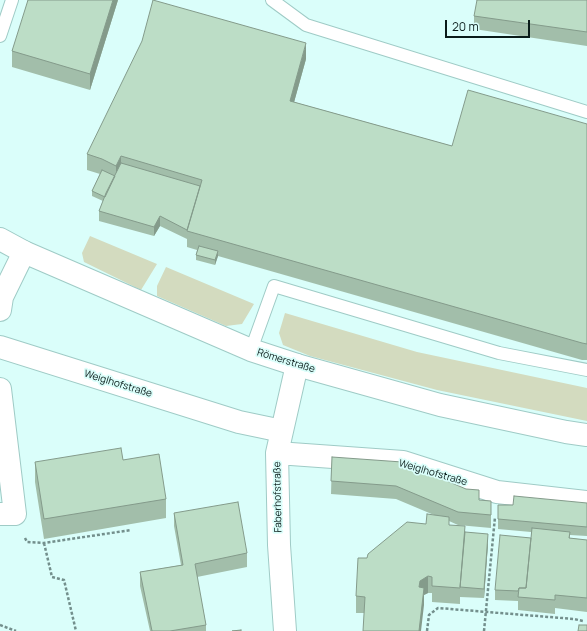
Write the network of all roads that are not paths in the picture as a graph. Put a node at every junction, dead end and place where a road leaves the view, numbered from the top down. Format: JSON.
{"nodes":[{"id":1,"x":12,"y":0,"type":"edge"},
{"id":2,"x":272,"y":0,"type":"edge"},
{"id":3,"x":0,"y":36,"type":"edge"},
{"id":4,"x":587,"y":112,"type":"edge"},
{"id":5,"x":0,"y":239,"type":"edge"},
{"id":6,"x":24,"y":252,"type":"junction"},
{"id":7,"x":0,"y":310,"type":"edge"},
{"id":8,"x":0,"y":347,"type":"edge"},
{"id":9,"x":251,"y":350,"type":"junction"},
{"id":10,"x":298,"y":365,"type":"junction"},
{"id":11,"x":587,"y":370,"type":"edge"},
{"id":12,"x":0,"y":389,"type":"edge"},
{"id":13,"x":282,"y":431,"type":"junction"},
{"id":14,"x":587,"y":435,"type":"edge"},
{"id":15,"x":277,"y":453,"type":"junction"},
{"id":16,"x":587,"y":502,"type":"edge"},
{"id":17,"x":8,"y":514,"type":"edge"},
{"id":18,"x":285,"y":631,"type":"edge"}],
"edges":[{"from":1,"to":3,"type":"lane"},
{"from":2,"to":4,"type":"lane"},
{"from":5,"to":6,"type":"street","name":"Römerstraße"},
{"from":6,"to":7,"type":"street"},
{"from":6,"to":9,"type":"street","name":"Römerstraße"},
{"from":8,"to":13,"type":"street","name":"Weiglhofstraße"},
{"from":9,"to":10,"type":"street","name":"Römerstraße"},
{"from":9,"to":11,"type":"lane"},
{"from":10,"to":13,"type":"street","name":"Faberhofstraße"},
{"from":10,"to":14,"type":"street","name":"Römerstraße"},
{"from":12,"to":17,"type":"street"},
{"from":13,"to":15,"type":"street","name":"Faberhofstraße"},
{"from":15,"to":16,"type":"street","name":"Weiglhofstraße"},
{"from":15,"to":18,"type":"street","name":"Faberhofstraße"}]}
